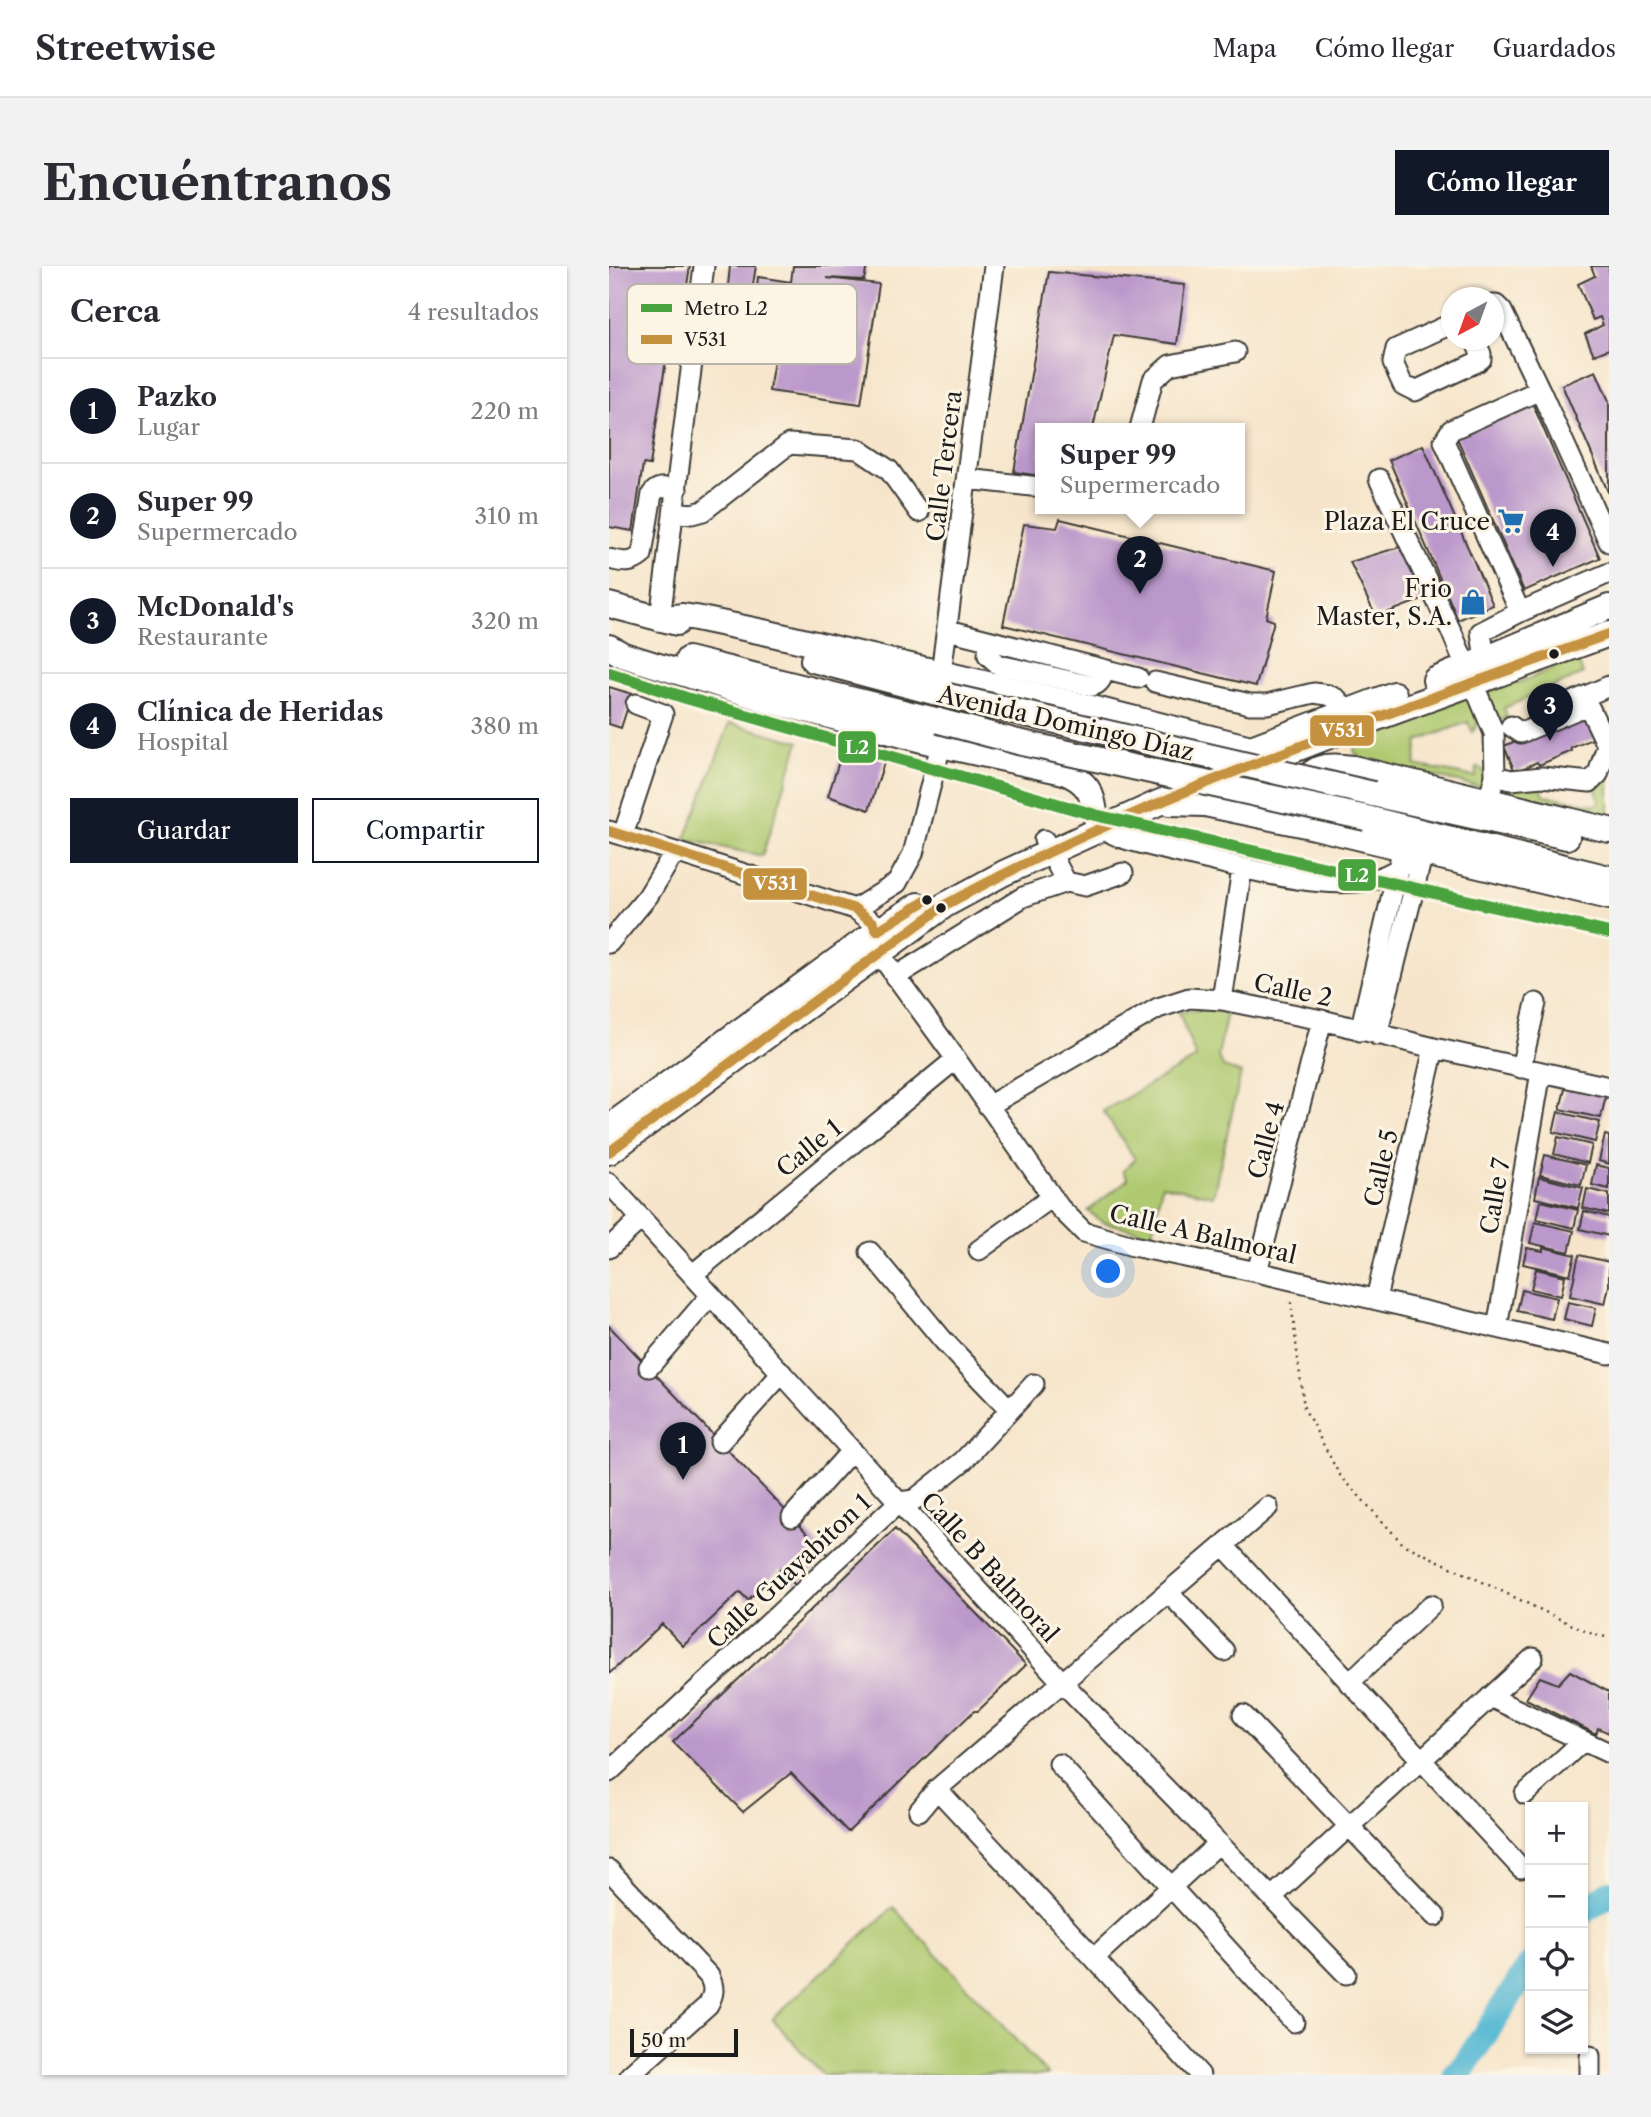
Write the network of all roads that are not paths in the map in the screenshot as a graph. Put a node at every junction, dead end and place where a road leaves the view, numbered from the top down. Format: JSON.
{"nodes":[{"id":1,"x":704,"y":266,"type":"edge"},
{"id":2,"x":994,"y":266,"type":"edge"},
{"id":3,"x":702,"y":284,"type":"edge"},
{"id":4,"x":1504,"y":315,"type":"edge"},
{"id":5,"x":1441,"y":329,"type":"edge"},
{"id":6,"x":1479,"y":350,"type":"edge"},
{"id":7,"x":1235,"y":352,"type":"dead end"},
{"id":8,"x":692,"y":364,"type":"edge"},
{"id":9,"x":1540,"y":390,"type":"junction"},
{"id":10,"x":1141,"y":423,"type":"edge"},
{"id":11,"x":967,"y":479,"type":"junction"},
{"id":12,"x":1379,"y":479,"type":"dead end"},
{"id":13,"x":1035,"y":486,"type":"edge"},
{"id":14,"x":677,"y":489,"type":"junction"},
{"id":15,"x":674,"y":512,"type":"junction"},
{"id":16,"x":919,"y":512,"type":"dead end"},
{"id":17,"x":1609,"y":542,"type":"edge"},
{"id":18,"x":609,"y":559,"type":"edge"},
{"id":19,"x":1609,"y":573,"type":"edge"},
{"id":20,"x":609,"y":605,"type":"edge"},
{"id":21,"x":1602,"y":610,"type":"edge"},
{"id":22,"x":1520,"y":612,"type":"junction"},
{"id":23,"x":660,"y":619,"type":"junction"},
{"id":24,"x":948,"y":630,"type":"junction"},
{"id":25,"x":609,"y":639,"type":"edge"},
{"id":26,"x":1608,"y":639,"type":"edge"},
{"id":27,"x":609,"y":647,"type":"edge"},
{"id":28,"x":1474,"y":671,"type":"junction"},
{"id":29,"x":944,"y":684,"type":"junction"},
{"id":30,"x":1600,"y":690,"type":"edge"},
{"id":31,"x":636,"y":704,"type":"dead end"},
{"id":32,"x":1083,"y":706,"type":"junction"},
{"id":33,"x":1349,"y":719,"type":"junction"},
{"id":34,"x":1503,"y":730,"type":"junction"},
{"id":35,"x":940,"y":733,"type":"junction"},
{"id":36,"x":1608,"y":739,"type":"edge"},
{"id":37,"x":1251,"y":748,"type":"junction"},
{"id":38,"x":1353,"y":768,"type":"junction"},
{"id":39,"x":1064,"y":772,"type":"junction"},
{"id":40,"x":1495,"y":776,"type":"junction"},
{"id":41,"x":1488,"y":801,"type":"junction"},
{"id":42,"x":1158,"y":803,"type":"junction"},
{"id":43,"x":1100,"y":821,"type":"junction"},
{"id":44,"x":1314,"y":827,"type":"junction"},
{"id":45,"x":1609,"y":830,"type":"edge"},
{"id":46,"x":616,"y":833,"type":"edge"},
{"id":47,"x":1047,"y":846,"type":"junction"},
{"id":48,"x":1609,"y":846,"type":"edge"},
{"id":49,"x":674,"y":853,"type":"junction"},
{"id":50,"x":1408,"y":857,"type":"junction"},
{"id":51,"x":1242,"y":869,"type":"junction"},
{"id":52,"x":1123,"y":873,"type":"dead end"},
{"id":53,"x":1609,"y":878,"type":"edge"},
{"id":54,"x":1066,"y":881,"type":"junction"},
{"id":55,"x":1609,"y":897,"type":"edge"},
{"id":56,"x":855,"y":909,"type":"junction"},
{"id":57,"x":879,"y":941,"type":"junction"},
{"id":58,"x":609,"y":943,"type":"edge"},
{"id":59,"x":895,"y":977,"type":"junction"},
{"id":60,"x":1221,"y":1000,"type":"junction"},
{"id":61,"x":1537,"y":1003,"type":"dead end"},
{"id":62,"x":1322,"y":1020,"type":"junction"},
{"id":63,"x":1369,"y":1033,"type":"junction"},
{"id":64,"x":1434,"y":1048,"type":"junction"},
{"id":65,"x":955,"y":1059,"type":"junction"},
{"id":66,"x":1521,"y":1068,"type":"junction"},
{"id":67,"x":1541,"y":1072,"type":"junction"},
{"id":68,"x":1609,"y":1087,"type":"edge"},
{"id":69,"x":988,"y":1106,"type":"junction"},
{"id":70,"x":609,"y":1127,"type":"edge"},
{"id":71,"x":609,"y":1152,"type":"edge"},
{"id":72,"x":609,"y":1183,"type":"edge"},
{"id":73,"x":1052,"y":1197,"type":"junction"},
{"id":74,"x":642,"y":1219,"type":"junction"},
{"id":75,"x":609,"y":1248,"type":"edge"},
{"id":76,"x":979,"y":1250,"type":"dead end"},
{"id":77,"x":870,"y":1252,"type":"dead end"},
{"id":78,"x":1257,"y":1272,"type":"junction"},
{"id":79,"x":693,"y":1275,"type":"junction"},
{"id":80,"x":711,"y":1294,"type":"junction"},
{"id":81,"x":1376,"y":1299,"type":"junction"},
{"id":82,"x":1497,"y":1328,"type":"junction"},
{"id":83,"x":1609,"y":1354,"type":"edge"},
{"id":84,"x":649,"y":1367,"type":"dead end"},
{"id":85,"x":782,"y":1373,"type":"junction"},
{"id":86,"x":1034,"y":1384,"type":"dead end"},
{"id":87,"x":1010,"y":1410,"type":"junction"},
{"id":88,"x":720,"y":1442,"type":"dead end"},
{"id":89,"x":852,"y":1450,"type":"junction"},
{"id":90,"x":899,"y":1502,"type":"junction"},
{"id":91,"x":1268,"y":1507,"type":"dead end"},
{"id":92,"x":792,"y":1517,"type":"dead end"},
{"id":93,"x":1224,"y":1546,"type":"junction"},
{"id":94,"x":1168,"y":1592,"type":"junction"},
{"id":95,"x":1431,"y":1605,"type":"dead end"},
{"id":96,"x":1224,"y":1651,"type":"dead end"},
{"id":97,"x":1533,"y":1658,"type":"dead end"},
{"id":98,"x":1061,"y":1681,"type":"junction"},
{"id":99,"x":1349,"y":1683,"type":"junction"},
{"id":100,"x":1490,"y":1697,"type":"junction"},
{"id":101,"x":1243,"y":1715,"type":"dead end"},
{"id":102,"x":1583,"y":1741,"type":"junction"},
{"id":103,"x":1609,"y":1753,"type":"edge"},
{"id":104,"x":1421,"y":1760,"type":"junction"},
{"id":105,"x":1059,"y":1765,"type":"dead end"},
{"id":106,"x":609,"y":1772,"type":"edge"},
{"id":107,"x":937,"y":1789,"type":"junction"},
{"id":108,"x":1525,"y":1794,"type":"dead end"},
{"id":109,"x":919,"y":1811,"type":"dead end"},
{"id":110,"x":1350,"y":1826,"type":"junction"},
{"id":111,"x":1220,"y":1843,"type":"junction"},
{"id":112,"x":1521,"y":1868,"type":"dead end"},
{"id":113,"x":609,"y":1870,"type":"edge"},
{"id":114,"x":1172,"y":1888,"type":"junction"},
{"id":115,"x":1272,"y":1897,"type":"junction"},
{"id":116,"x":1435,"y":1916,"type":"dead end"},
{"id":117,"x":1094,"y":1958,"type":"junction"},
{"id":118,"x":1346,"y":1974,"type":"dead end"},
{"id":119,"x":1294,"y":2022,"type":"dead end"},
{"id":120,"x":629,"y":2075,"type":"edge"},
{"id":121,"x":1200,"y":2075,"type":"edge"}],
"edges":[{"from":1,"to":3,"type":"street"},
{"from":2,"to":11,"type":"street","name":"Calle Tercera"},
{"from":4,"to":9,"type":"street"},
{"from":5,"to":6,"type":"street"},
{"from":7,"to":10,"type":"street"},
{"from":8,"to":14,"type":"street"},
{"from":9,"to":17,"type":"street"},
{"from":9,"to":22,"type":"street"},
{"from":11,"to":13,"type":"street"},
{"from":11,"to":24,"type":"street","name":"Calle Tercera"},
{"from":12,"to":28,"type":"street"},
{"from":14,"to":15,"type":"street"},
{"from":14,"to":18,"type":"street"},
{"from":15,"to":16,"type":"street"},
{"from":15,"to":23,"type":"street"},
{"from":19,"to":22,"type":"street"},
{"from":20,"to":23,"type":"main road","name":"Avenida Domingo Díaz"},
{"from":21,"to":26,"type":"street"},
{"from":21,"to":28,"type":"main road"},
{"from":22,"to":28,"type":"street"},
{"from":23,"to":29,"type":"main road","name":"Avenida Domingo Díaz"},
{"from":24,"to":29,"type":"street","name":"Calle Tercera"},
{"from":24,"to":33,"type":"street"},
{"from":25,"to":35,"type":"main road","name":"Avenida Domingo Díaz"},
{"from":26,"to":28,"type":"main road"},
{"from":27,"to":35,"type":"main road"},
{"from":28,"to":33,"type":"main road"},
{"from":28,"to":34,"type":"street"},
{"from":29,"to":32,"type":"main road"},
{"from":29,"to":48,"type":"main road","name":"Avenida Domingo Díaz","bridge":true},
{"from":30,"to":34,"type":"street"},
{"from":30,"to":36,"type":"street"},
{"from":31,"to":46,"type":"street"},
{"from":32,"to":37,"type":"main road"},
{"from":32,"to":39,"type":"main road"},
{"from":33,"to":37,"type":"main road"},
{"from":33,"to":38,"type":"main road"},
{"from":33,"to":42,"type":"main road"},
{"from":34,"to":36,"type":"street"},
{"from":34,"to":40,"type":"street"},
{"from":35,"to":39,"type":"main road"},
{"from":35,"to":53,"type":"main road","name":"Avenida Domingo Díaz","bridge":true},
{"from":35,"to":56,"type":"street"},
{"from":36,"to":40,"type":"street"},
{"from":37,"to":43,"type":"main road"},
{"from":38,"to":41,"type":"main road"},
{"from":38,"to":44,"type":"main road"},
{"from":39,"to":43,"type":"main road"},
{"from":40,"to":41,"type":"street"},
{"from":41,"to":45,"type":"main road"},
{"from":42,"to":43,"type":"main road"},
{"from":42,"to":44,"type":"main road"},
{"from":43,"to":47,"type":"main road"},
{"from":43,"to":51,"type":"street"},
{"from":44,"to":50,"type":"main road"},
{"from":46,"to":49,"type":"street"},
{"from":47,"to":54,"type":"street"},
{"from":47,"to":57,"type":"main road"},
{"from":49,"to":56,"type":"street"},
{"from":49,"to":58,"type":"street"},
{"from":50,"to":51,"type":"street"},
{"from":50,"to":55,"type":"main road"},
{"from":50,"to":63,"type":"street"},
{"from":50,"to":63,"type":"street"},
{"from":51,"to":60,"type":"street"},
{"from":52,"to":54,"type":"street"},
{"from":54,"to":59,"type":"street"},
{"from":56,"to":57,"type":"street","name":"Calle A Balmoral"},
{"from":57,"to":59,"type":"street","name":"Calle A Balmoral"},
{"from":57,"to":70,"type":"main road"},
{"from":57,"to":71,"type":"main road"},
{"from":59,"to":65,"type":"street","name":"Calle A Balmoral"},
{"from":60,"to":62,"type":"street","name":"Calle 2"},
{"from":60,"to":69,"type":"street","name":"Calle 2"},
{"from":61,"to":66,"type":"street"},
{"from":62,"to":63,"type":"street","name":"Calle 2"},
{"from":62,"to":78,"type":"street","name":"Calle 4"},
{"from":63,"to":64,"type":"street","name":"Calle 2"},
{"from":64,"to":66,"type":"street","name":"Calle 2"},
{"from":64,"to":81,"type":"street","name":"Calle 5"},
{"from":65,"to":69,"type":"street","name":"Calle A Balmoral"},
{"from":65,"to":79,"type":"street","name":"Calle 1"},
{"from":66,"to":67,"type":"street","name":"Calle 2"},
{"from":67,"to":68,"type":"street","name":"Calle 2"},
{"from":67,"to":82,"type":"street","name":"Calle 7"},
{"from":69,"to":73,"type":"street","name":"Calle A Balmoral"},
{"from":72,"to":74,"type":"street","name":"Calle B Balmoral"},
{"from":73,"to":76,"type":"street"},
{"from":73,"to":78,"type":"street","name":"Calle A Balmoral"},
{"from":74,"to":75,"type":"street"},
{"from":74,"to":79,"type":"street","name":"Calle B Balmoral"},
{"from":77,"to":87,"type":"street"},
{"from":78,"to":81,"type":"street","name":"Calle A Balmoral"},
{"from":79,"to":80,"type":"street","name":"Calle B Balmoral"},
{"from":80,"to":84,"type":"street"},
{"from":80,"to":85,"type":"street","name":"Calle B Balmoral"},
{"from":81,"to":82,"type":"street","name":"Calle A Balmoral"},
{"from":82,"to":83,"type":"street","name":"Calle A Balmoral"},
{"from":85,"to":88,"type":"street"},
{"from":85,"to":89,"type":"street","name":"Calle B Balmoral"},
{"from":86,"to":87,"type":"street","name":"Calle Guayabiton 1"},
{"from":87,"to":90,"type":"street","name":"Calle Guayabiton 1"},
{"from":89,"to":90,"type":"street","name":"Calle B Balmoral"},
{"from":89,"to":92,"type":"street"},
{"from":90,"to":98,"type":"street","name":"Calle B Balmoral"},
{"from":90,"to":106,"type":"street","name":"Calle Guayabiton 1"},
{"from":91,"to":93,"type":"street"},
{"from":93,"to":94,"type":"street"},
{"from":93,"to":99,"type":"street"},
{"from":94,"to":96,"type":"street"},
{"from":94,"to":98,"type":"street"},
{"from":95,"to":99,"type":"street"},
{"from":97,"to":100,"type":"street"},
{"from":98,"to":107,"type":"street"},
{"from":98,"to":111,"type":"street","name":"Calle B Balmoral"},
{"from":99,"to":104,"type":"street"},
{"from":100,"to":102,"type":"street"},
{"from":100,"to":104,"type":"street"},
{"from":101,"to":110,"type":"street"},
{"from":102,"to":103,"type":"street"},
{"from":102,"to":108,"type":"street"},
{"from":104,"to":110,"type":"street"},
{"from":104,"to":112,"type":"street"},
{"from":105,"to":114,"type":"street"},
{"from":107,"to":109,"type":"street"},
{"from":107,"to":117,"type":"street"},
{"from":110,"to":115,"type":"street"},
{"from":110,"to":116,"type":"street"},
{"from":111,"to":114,"type":"street"},
{"from":111,"to":115,"type":"street","name":"Calle B Balmoral"},
{"from":113,"to":120,"type":"street"},
{"from":114,"to":117,"type":"street"},
{"from":114,"to":119,"type":"street"},
{"from":115,"to":118,"type":"street","name":"Calle B Balmoral"},
{"from":117,"to":121,"type":"street"}]}
